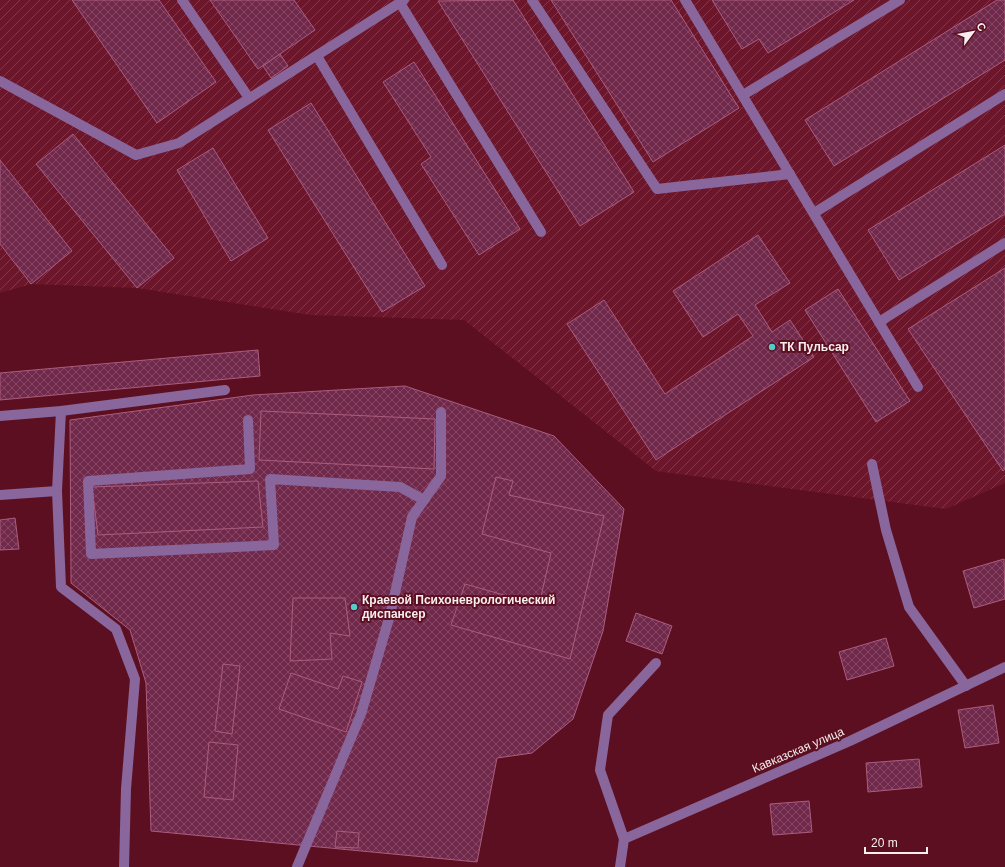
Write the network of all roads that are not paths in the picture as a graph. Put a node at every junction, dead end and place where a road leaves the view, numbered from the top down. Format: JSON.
{"nodes":[{"id":1,"x":182,"y":0,"type":"edge"},
{"id":2,"x":532,"y":0,"type":"edge"},
{"id":3,"x":684,"y":0,"type":"edge"},
{"id":4,"x":900,"y":0,"type":"edge"},
{"id":5,"x":402,"y":1,"type":"edge"},
{"id":6,"x":317,"y":56,"type":"junction"},
{"id":7,"x":0,"y":81,"type":"edge"},
{"id":8,"x":1005,"y":94,"type":"edge"},
{"id":9,"x":743,"y":95,"type":"junction"},
{"id":10,"x":249,"y":98,"type":"junction"},
{"id":11,"x":790,"y":174,"type":"junction"},
{"id":12,"x":814,"y":213,"type":"junction"},
{"id":13,"x":540,"y":232,"type":"dead end"},
{"id":14,"x":1005,"y":243,"type":"edge"},
{"id":15,"x":442,"y":265,"type":"dead end"},
{"id":16,"x":879,"y":322,"type":"junction"},
{"id":17,"x":918,"y":388,"type":"dead end"},
{"id":18,"x":225,"y":390,"type":"dead end"},
{"id":19,"x":62,"y":411,"type":"junction"},
{"id":20,"x":441,"y":412,"type":"dead end"},
{"id":21,"x":0,"y":416,"type":"edge"},
{"id":22,"x":248,"y":420,"type":"dead end"},
{"id":23,"x":872,"y":464,"type":"dead end"},
{"id":24,"x":57,"y":491,"type":"junction"},
{"id":25,"x":0,"y":495,"type":"edge"},
{"id":26,"x":424,"y":500,"type":"junction"},
{"id":27,"x":656,"y":663,"type":"dead end"},
{"id":28,"x":1005,"y":667,"type":"edge"},
{"id":29,"x":966,"y":686,"type":"junction"},
{"id":30,"x":624,"y":839,"type":"junction"},
{"id":31,"x":124,"y":867,"type":"edge"},
{"id":32,"x":297,"y":867,"type":"edge"},
{"id":33,"x":620,"y":867,"type":"edge"}],
"edges":[{"from":1,"to":10,"type":"street"},
{"from":2,"to":11,"type":"street"},
{"from":3,"to":9,"type":"street"},
{"from":4,"to":9,"type":"street"},
{"from":5,"to":6,"type":"street"},
{"from":5,"to":13,"type":"street"},
{"from":6,"to":10,"type":"street"},
{"from":6,"to":15,"type":"street"},
{"from":7,"to":10,"type":"street"},
{"from":8,"to":12,"type":"street"},
{"from":9,"to":11,"type":"street"},
{"from":11,"to":12,"type":"street"},
{"from":12,"to":16,"type":"street"},
{"from":14,"to":16,"type":"street"},
{"from":16,"to":17,"type":"street"},
{"from":18,"to":19,"type":"street"},
{"from":19,"to":21,"type":"street"},
{"from":19,"to":24,"type":"street"},
{"from":20,"to":26,"type":"street"},
{"from":22,"to":26,"type":"street"},
{"from":23,"to":29,"type":"street"},
{"from":24,"to":25,"type":"street"},
{"from":24,"to":31,"type":"street"},
{"from":26,"to":32,"type":"street"},
{"from":27,"to":30,"type":"street"},
{"from":28,"to":29,"type":"street","name":"Кавказская улица"},
{"from":29,"to":30,"type":"street","name":"Кавказская улица"},
{"from":30,"to":33,"type":"street"}]}
